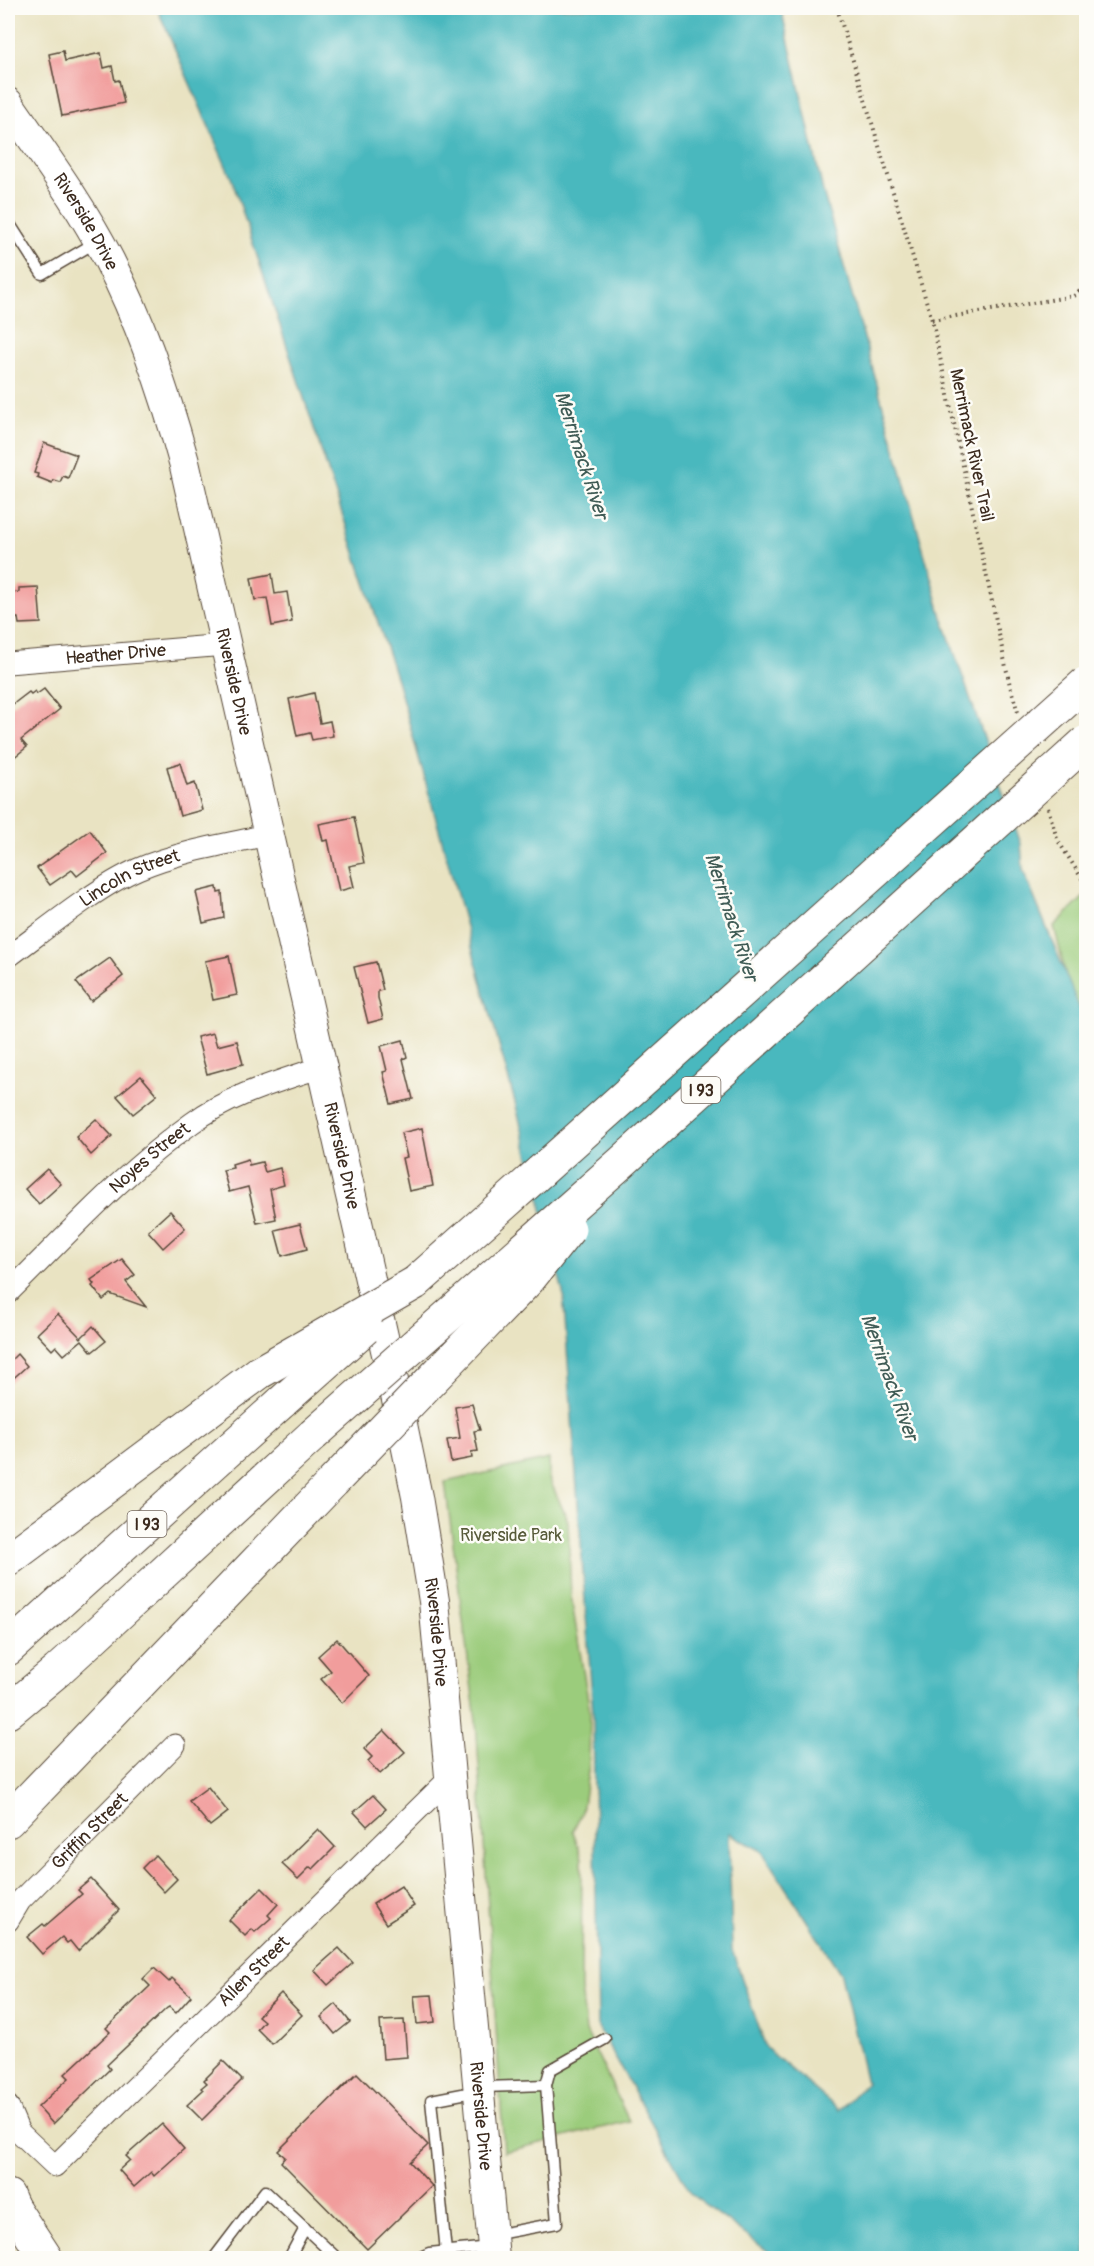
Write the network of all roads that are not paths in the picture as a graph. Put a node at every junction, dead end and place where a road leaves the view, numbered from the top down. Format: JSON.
{"nodes":[{"id":1,"x":8,"y":103,"type":"edge"},
{"id":2,"x":8,"y":221,"type":"edge"},
{"id":3,"x":98,"y":241,"type":"junction"},
{"id":4,"x":225,"y":645,"type":"junction"},
{"id":5,"x":8,"y":663,"type":"edge"},
{"id":6,"x":1086,"y":683,"type":"edge"},
{"id":7,"x":1086,"y":742,"type":"edge"},
{"id":8,"x":268,"y":835,"type":"junction"},
{"id":9,"x":8,"y":957,"type":"edge"},
{"id":10,"x":321,"y":1067,"type":"junction"},
{"id":11,"x":622,"y":1162,"type":"junction"},
{"id":12,"x":415,"y":1283,"type":"junction"},
{"id":13,"x":8,"y":1293,"type":"edge"},
{"id":14,"x":8,"y":1560,"type":"edge"},
{"id":15,"x":8,"y":1649,"type":"edge"},
{"id":16,"x":8,"y":1713,"type":"edge"},
{"id":17,"x":175,"y":1745,"type":"dead end"},
{"id":18,"x":451,"y":1778,"type":"junction"},
{"id":19,"x":8,"y":1821,"type":"edge"},
{"id":20,"x":8,"y":1921,"type":"edge"},
{"id":21,"x":605,"y":2039,"type":"dead end"},
{"id":22,"x":546,"y":2085,"type":"junction"},
{"id":23,"x":479,"y":2089,"type":"junction"},
{"id":24,"x":8,"y":2106,"type":"edge"},
{"id":25,"x":9,"y":2201,"type":"edge"},
{"id":26,"x":305,"y":2228,"type":"junction"},
{"id":27,"x":493,"y":2247,"type":"edge"},
{"id":28,"x":446,"y":2252,"type":"junction"},
{"id":29,"x":46,"y":2259,"type":"edge"},
{"id":30,"x":214,"y":2259,"type":"edge"},
{"id":31,"x":289,"y":2259,"type":"edge"},
{"id":32,"x":337,"y":2259,"type":"edge"},
{"id":33,"x":419,"y":2259,"type":"edge"}],
"edges":[{"from":1,"to":3,"type":"main road","name":"Riverside Drive"},
{"from":2,"to":3,"type":"lane"},
{"from":3,"to":4,"type":"main road","name":"Riverside Drive"},
{"from":4,"to":5,"type":"street","name":"Heather Drive"},
{"from":4,"to":8,"type":"main road","name":"Riverside Drive"},
{"from":6,"to":12,"type":"main road","number":"I 93","bridge":true},
{"from":7,"to":11,"type":"main road","number":"I 93","bridge":true},
{"from":8,"to":9,"type":"street","name":"Lincoln Street"},
{"from":8,"to":10,"type":"main road","name":"Riverside Drive"},
{"from":10,"to":13,"type":"street","name":"Noyes Street"},
{"from":10,"to":18,"type":"main road","name":"Riverside Drive"},
{"from":11,"to":16,"type":"main road","number":"I 93","bridge":true},
{"from":11,"to":19,"type":"main road","bridge":true},
{"from":12,"to":14,"type":"main road","bridge":true},
{"from":12,"to":15,"type":"main road","number":"I 93","bridge":true},
{"from":17,"to":20,"type":"street","name":"Griffin Street"},
{"from":18,"to":23,"type":"main road","name":"Riverside Drive"},
{"from":18,"to":24,"type":"street","name":"Allen Street"},
{"from":21,"to":22,"type":"lane"},
{"from":22,"to":23,"type":"lane"},
{"from":22,"to":27,"type":"lane"},
{"from":23,"to":27,"type":"main road","name":"Riverside Drive"},
{"from":23,"to":28,"type":"lane"},
{"from":25,"to":29,"type":"main road"},
{"from":26,"to":30,"type":"lane"},
{"from":26,"to":31,"type":"lane"},
{"from":26,"to":32,"type":"lane"},
{"from":27,"to":28,"type":"lane"},
{"from":28,"to":33,"type":"lane"}]}
